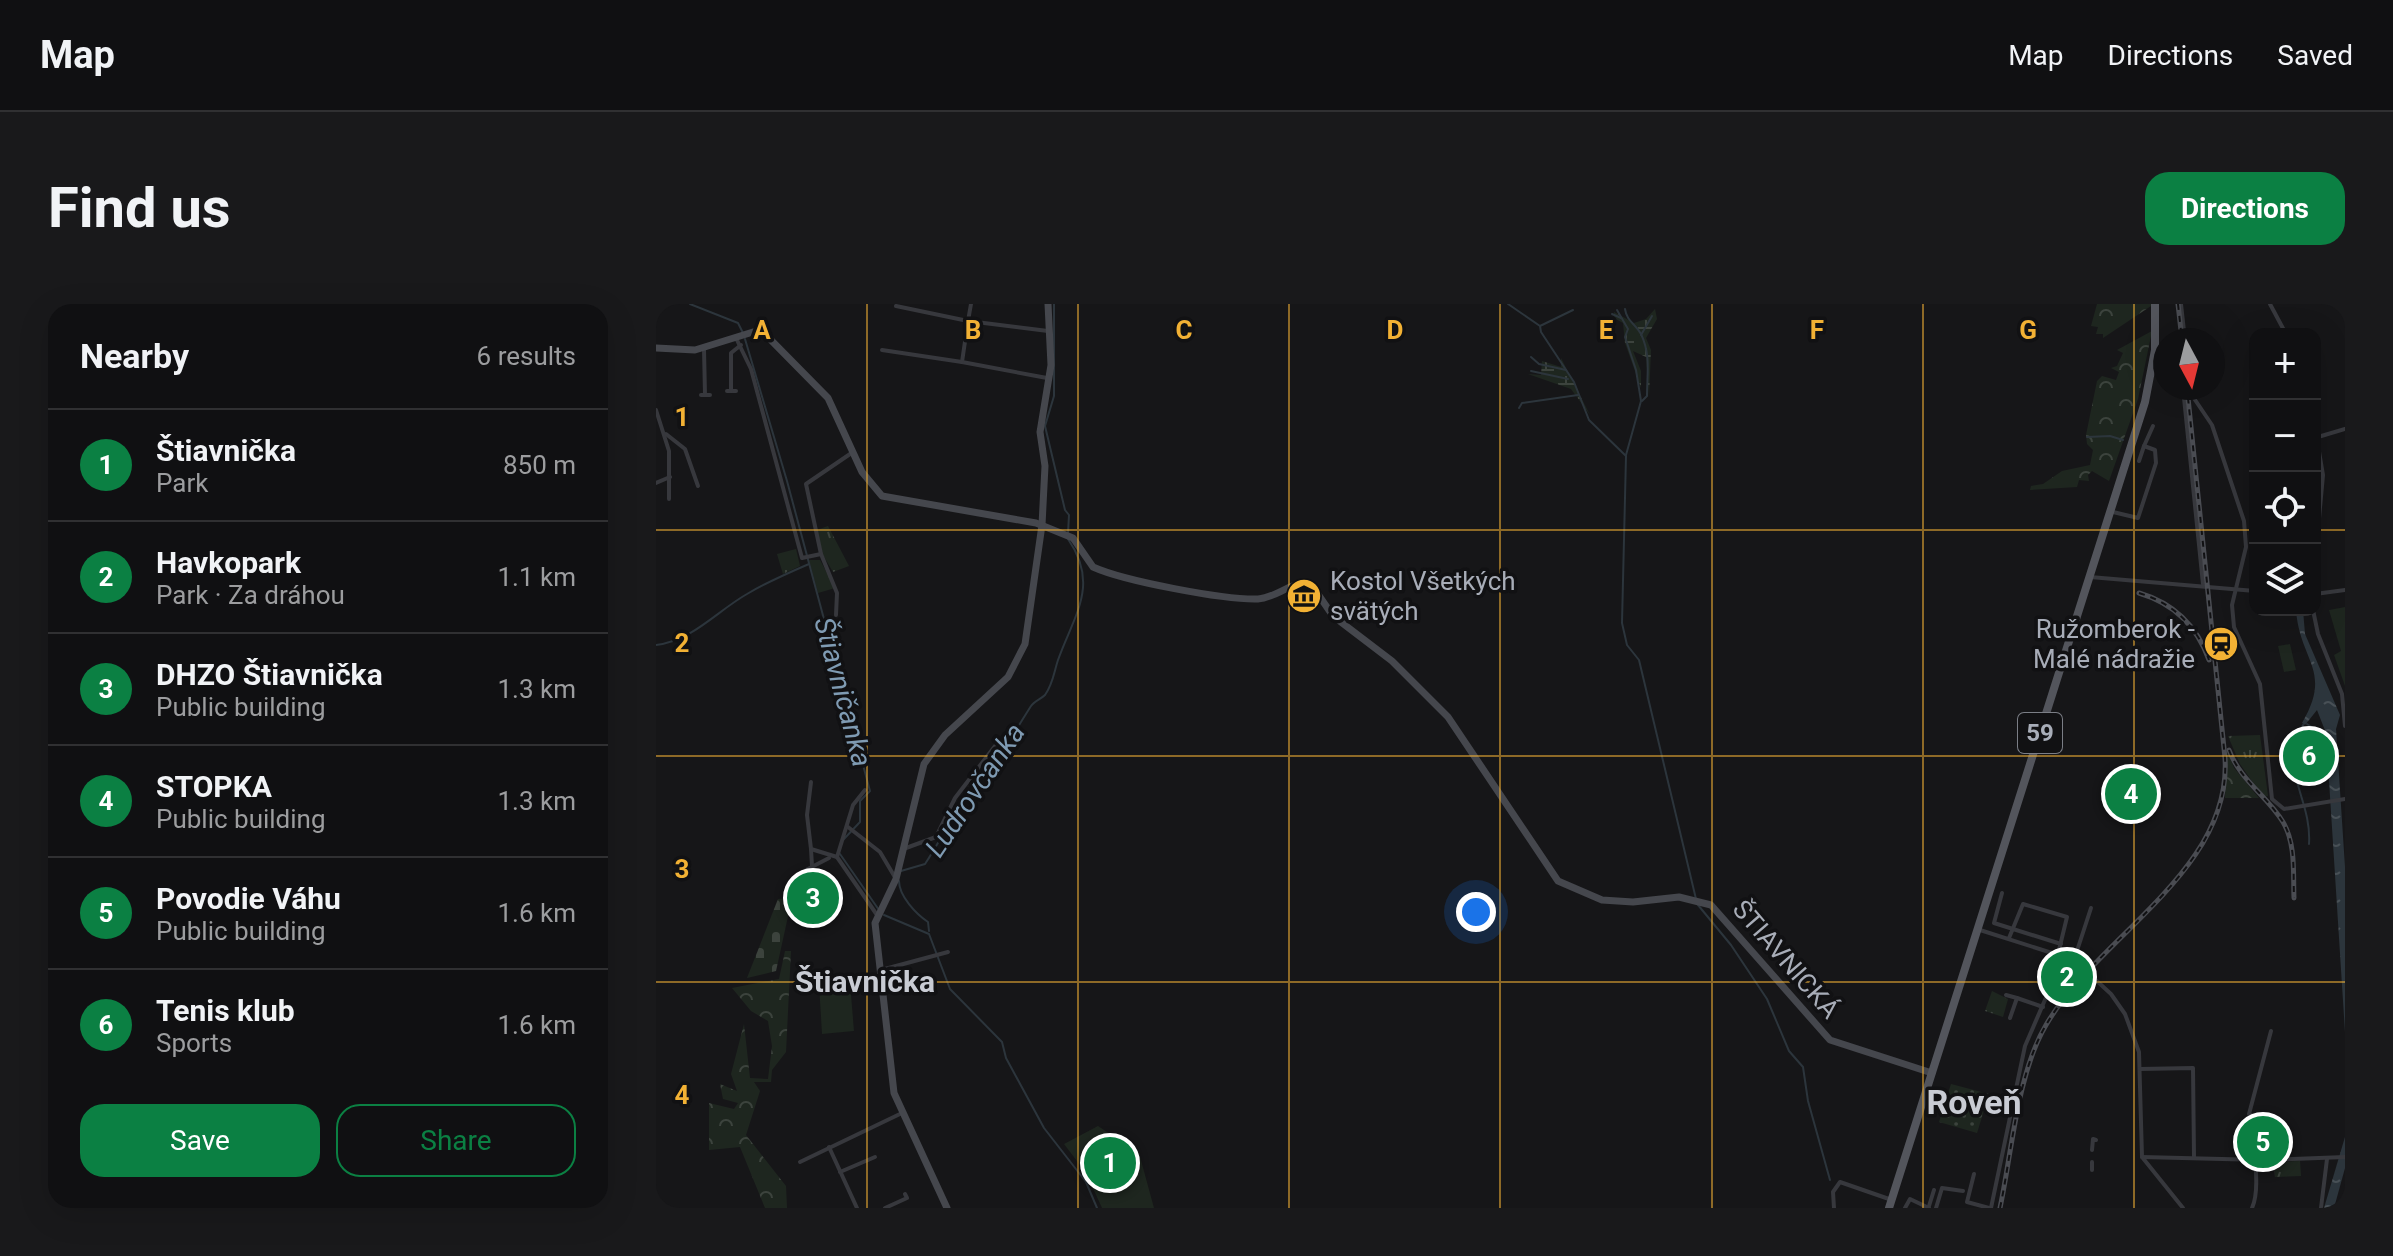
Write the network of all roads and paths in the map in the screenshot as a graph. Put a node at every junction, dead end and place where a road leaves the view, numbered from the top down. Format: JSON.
{"nodes":[{"id":1,"x":971,"y":304,"type":"edge"},
{"id":2,"x":1048,"y":304,"type":"edge"},
{"id":3,"x":2155,"y":304,"type":"edge"},
{"id":4,"x":2181,"y":304,"type":"edge"},
{"id":5,"x":2270,"y":304,"type":"edge"},
{"id":6,"x":896,"y":306,"type":"edge"},
{"id":7,"x":968,"y":321,"type":"junction"},
{"id":8,"x":2155,"y":328,"type":"edge"},
{"id":9,"x":2184,"y":328,"type":"edge"},
{"id":10,"x":2283,"y":328,"type":"edge"},
{"id":11,"x":1050,"y":331,"type":"junction"},
{"id":12,"x":741,"y":338,"type":"junction"},
{"id":13,"x":656,"y":348,"type":"edge"},
{"id":14,"x":704,"y":349,"type":"junction"},
{"id":15,"x":882,"y":350,"type":"dead end"},
{"id":16,"x":962,"y":362,"type":"junction"},
{"id":17,"x":2153,"y":366,"type":"edge"},
{"id":18,"x":1049,"y":378,"type":"junction"},
{"id":19,"x":731,"y":391,"type":"dead end"},
{"id":20,"x":705,"y":395,"type":"dead end"},
{"id":21,"x":2188,"y":400,"type":"edge"},
{"id":22,"x":2195,"y":400,"type":"edge"},
{"id":23,"x":656,"y":410,"type":"edge"},
{"id":24,"x":2153,"y":426,"type":"dead end"},
{"id":25,"x":2345,"y":429,"type":"edge"},
{"id":26,"x":664,"y":433,"type":"junction"},
{"id":27,"x":2321,"y":436,"type":"edge"},
{"id":28,"x":2144,"y":446,"type":"junction"},
{"id":29,"x":853,"y":452,"type":"junction"},
{"id":30,"x":2321,"y":460,"type":"edge"},
{"id":31,"x":2139,"y":461,"type":"dead end"},
{"id":32,"x":670,"y":477,"type":"junction"},
{"id":33,"x":656,"y":483,"type":"edge"},
{"id":34,"x":698,"y":486,"type":"dead end"},
{"id":35,"x":669,"y":499,"type":"dead end"},
{"id":36,"x":2110,"y":511,"type":"junction"},
{"id":37,"x":1042,"y":525,"type":"junction"},
{"id":38,"x":2317,"y":544,"type":"edge"},
{"id":39,"x":821,"y":554,"type":"junction"},
{"id":40,"x":2090,"y":576,"type":"junction"},
{"id":41,"x":2203,"y":584,"type":"junction"},
{"id":42,"x":2235,"y":588,"type":"junction"},
{"id":43,"x":2249,"y":590,"type":"edge"},
{"id":44,"x":2345,"y":590,"type":"edge"},
{"id":45,"x":2321,"y":593,"type":"edge"},
{"id":46,"x":836,"y":615,"type":"dead end"},
{"id":47,"x":2314,"y":616,"type":"edge"},
{"id":48,"x":2345,"y":726,"type":"edge"},
{"id":49,"x":995,"y":746,"type":"dead end"},
{"id":50,"x":811,"y":782,"type":"dead end"},
{"id":51,"x":865,"y":790,"type":"dead end"},
{"id":52,"x":2343,"y":799,"type":"edge"},
{"id":53,"x":853,"y":829,"type":"junction"},
{"id":54,"x":903,"y":848,"type":"junction"},
{"id":55,"x":811,"y":849,"type":"junction"},
{"id":56,"x":837,"y":857,"type":"junction"},
{"id":57,"x":830,"y":858,"type":"junction"},
{"id":58,"x":812,"y":866,"type":"junction"},
{"id":59,"x":896,"y":879,"type":"junction"},
{"id":60,"x":2002,"y":893,"type":"dead end"},
{"id":61,"x":809,"y":898,"type":"dead end"},
{"id":62,"x":2091,"y":908,"type":"dead end"},
{"id":63,"x":878,"y":912,"type":"junction"},
{"id":64,"x":1978,"y":929,"type":"junction"},
{"id":65,"x":2013,"y":929,"type":"junction"},
{"id":66,"x":2009,"y":939,"type":"junction"},
{"id":67,"x":2061,"y":944,"type":"junction"},
{"id":68,"x":948,"y":952,"type":"dead end"},
{"id":69,"x":2058,"y":954,"type":"junction"},
{"id":70,"x":2064,"y":956,"type":"junction"},
{"id":71,"x":2074,"y":960,"type":"junction"},
{"id":72,"x":878,"y":970,"type":"junction"},
{"id":73,"x":2006,"y":995,"type":"dead end"},
{"id":74,"x":2017,"y":998,"type":"junction"},
{"id":75,"x":2043,"y":1007,"type":"junction"},
{"id":76,"x":2010,"y":1018,"type":"dead end"},
{"id":77,"x":2271,"y":1031,"type":"dead end"},
{"id":78,"x":2140,"y":1069,"type":"junction"},
{"id":79,"x":1932,"y":1073,"type":"junction"},
{"id":80,"x":902,"y":1113,"type":"junction"},
{"id":81,"x":2096,"y":1140,"type":"dead end"},
{"id":82,"x":829,"y":1147,"type":"junction"},
{"id":83,"x":2092,"y":1150,"type":"dead end"},
{"id":84,"x":875,"y":1157,"type":"dead end"},
{"id":85,"x":2142,"y":1157,"type":"junction"},
{"id":86,"x":2194,"y":1157,"type":"junction"},
{"id":87,"x":2345,"y":1157,"type":"edge"},
{"id":88,"x":2327,"y":1158,"type":"junction"},
{"id":89,"x":2252,"y":1159,"type":"junction"},
{"id":90,"x":800,"y":1162,"type":"dead end"},
{"id":91,"x":2092,"y":1162,"type":"dead end"},
{"id":92,"x":2092,"y":1170,"type":"dead end"},
{"id":93,"x":840,"y":1172,"type":"junction"},
{"id":94,"x":1974,"y":1174,"type":"dead end"},
{"id":95,"x":1934,"y":1190,"type":"dead end"},
{"id":96,"x":1963,"y":1191,"type":"dead end"},
{"id":97,"x":905,"y":1194,"type":"dead end"},
{"id":98,"x":1890,"y":1204,"type":"edge"},
{"id":99,"x":856,"y":1206,"type":"edge"},
{"id":100,"x":1929,"y":1207,"type":"edge"},
{"id":101,"x":848,"y":1208,"type":"edge"},
{"id":102,"x":885,"y":1208,"type":"edge"},
{"id":103,"x":947,"y":1208,"type":"edge"},
{"id":104,"x":1834,"y":1208,"type":"edge"},
{"id":105,"x":1905,"y":1208,"type":"edge"},
{"id":106,"x":1936,"y":1208,"type":"edge"},
{"id":107,"x":1990,"y":1208,"type":"edge"},
{"id":108,"x":2183,"y":1208,"type":"edge"},
{"id":109,"x":2252,"y":1208,"type":"edge"},
{"id":110,"x":2321,"y":1208,"type":"edge"}],
"edges":[{"from":1,"to":7,"type":"street"},
{"from":2,"to":11,"type":"street"},
{"from":3,"to":8,"type":"main road","number":"59"},
{"from":4,"to":9,"type":"street"},
{"from":5,"to":10,"type":"street"},
{"from":6,"to":7,"type":"street"},
{"from":7,"to":11,"type":"street"},
{"from":7,"to":16,"type":"street"},
{"from":11,"to":18,"type":"street"},
{"from":12,"to":14,"type":"street"},
{"from":12,"to":19,"type":"street"},
{"from":12,"to":29,"type":"street"},
{"from":12,"to":39,"type":"street"},
{"from":13,"to":14,"type":"street"},
{"from":14,"to":20,"type":"street"},
{"from":15,"to":16,"type":"street"},
{"from":16,"to":18,"type":"street"},
{"from":17,"to":36,"type":"main road","number":"59"},
{"from":18,"to":37,"type":"street"},
{"from":21,"to":41,"type":"street"},
{"from":22,"to":42,"type":"street"},
{"from":23,"to":26,"type":"street"},
{"from":24,"to":28,"type":"street"},
{"from":25,"to":27,"type":"street"},
{"from":26,"to":32,"type":"street"},
{"from":26,"to":34,"type":"street"},
{"from":28,"to":31,"type":"street"},
{"from":28,"to":36,"type":"street"},
{"from":29,"to":37,"type":"street"},
{"from":29,"to":39,"type":"street"},
{"from":30,"to":38,"type":"street"},
{"from":32,"to":33,"type":"street"},
{"from":32,"to":35,"type":"street"},
{"from":36,"to":40,"type":"main road","number":"59"},
{"from":37,"to":54,"type":"street"},
{"from":37,"to":79,"type":"street","name":"ŠTIAVNICKÁ"},
{"from":39,"to":46,"type":"street"},
{"from":40,"to":41,"type":"street"},
{"from":40,"to":64,"type":"main road","number":"59"},
{"from":41,"to":42,"type":"street"},
{"from":42,"to":43,"type":"street"},
{"from":42,"to":52,"type":"street"},
{"from":44,"to":45,"type":"street"},
{"from":47,"to":48,"type":"street"},
{"from":49,"to":54,"type":"street"},
{"from":50,"to":55,"type":"street"},
{"from":51,"to":53,"type":"street"},
{"from":53,"to":56,"type":"street"},
{"from":53,"to":59,"type":"street"},
{"from":54,"to":59,"type":"street"},
{"from":55,"to":57,"type":"street"},
{"from":55,"to":58,"type":"street"},
{"from":56,"to":57,"type":"street"},
{"from":56,"to":63,"type":"street"},
{"from":57,"to":58,"type":"street"},
{"from":58,"to":61,"type":"street"},
{"from":59,"to":63,"type":"street"},
{"from":60,"to":65,"type":"street"},
{"from":62,"to":71,"type":"street"},
{"from":63,"to":72,"type":"street"},
{"from":64,"to":66,"type":"street"},
{"from":64,"to":79,"type":"main road","number":"59"},
{"from":65,"to":66,"type":"street"},
{"from":65,"to":67,"type":"street"},
{"from":65,"to":67,"type":"street"},
{"from":66,"to":69,"type":"street"},
{"from":67,"to":69,"type":"street"},
{"from":68,"to":72,"type":"street"},
{"from":69,"to":70,"type":"street"},
{"from":70,"to":71,"type":"street"},
{"from":70,"to":75,"type":"street"},
{"from":71,"to":78,"type":"street"},
{"from":72,"to":80,"type":"street"},
{"from":73,"to":74,"type":"street"},
{"from":74,"to":75,"type":"street"},
{"from":74,"to":76,"type":"street"},
{"from":75,"to":107,"type":"street"},
{"from":77,"to":89,"type":"street"},
{"from":78,"to":85,"type":"street"},
{"from":78,"to":86,"type":"street"},
{"from":79,"to":98,"type":"main road","number":"59"},
{"from":80,"to":82,"type":"street"},
{"from":80,"to":103,"type":"street"},
{"from":81,"to":83,"type":"street"},
{"from":82,"to":90,"type":"street"},
{"from":82,"to":93,"type":"street"},
{"from":84,"to":93,"type":"street"},
{"from":85,"to":86,"type":"street"},
{"from":85,"to":108,"type":"street"},
{"from":86,"to":89,"type":"street"},
{"from":87,"to":88,"type":"street"},
{"from":88,"to":89,"type":"street"},
{"from":88,"to":110,"type":"street"},
{"from":89,"to":109,"type":"street"},
{"from":91,"to":92,"type":"street"},
{"from":93,"to":99,"type":"street"},
{"from":94,"to":107,"type":"street"},
{"from":95,"to":100,"type":"street"},
{"from":96,"to":106,"type":"street"},
{"from":97,"to":102,"type":"street"},
{"from":98,"to":104,"type":"street"},
{"from":99,"to":101,"type":"street"},
{"from":100,"to":105,"type":"street"}]}
